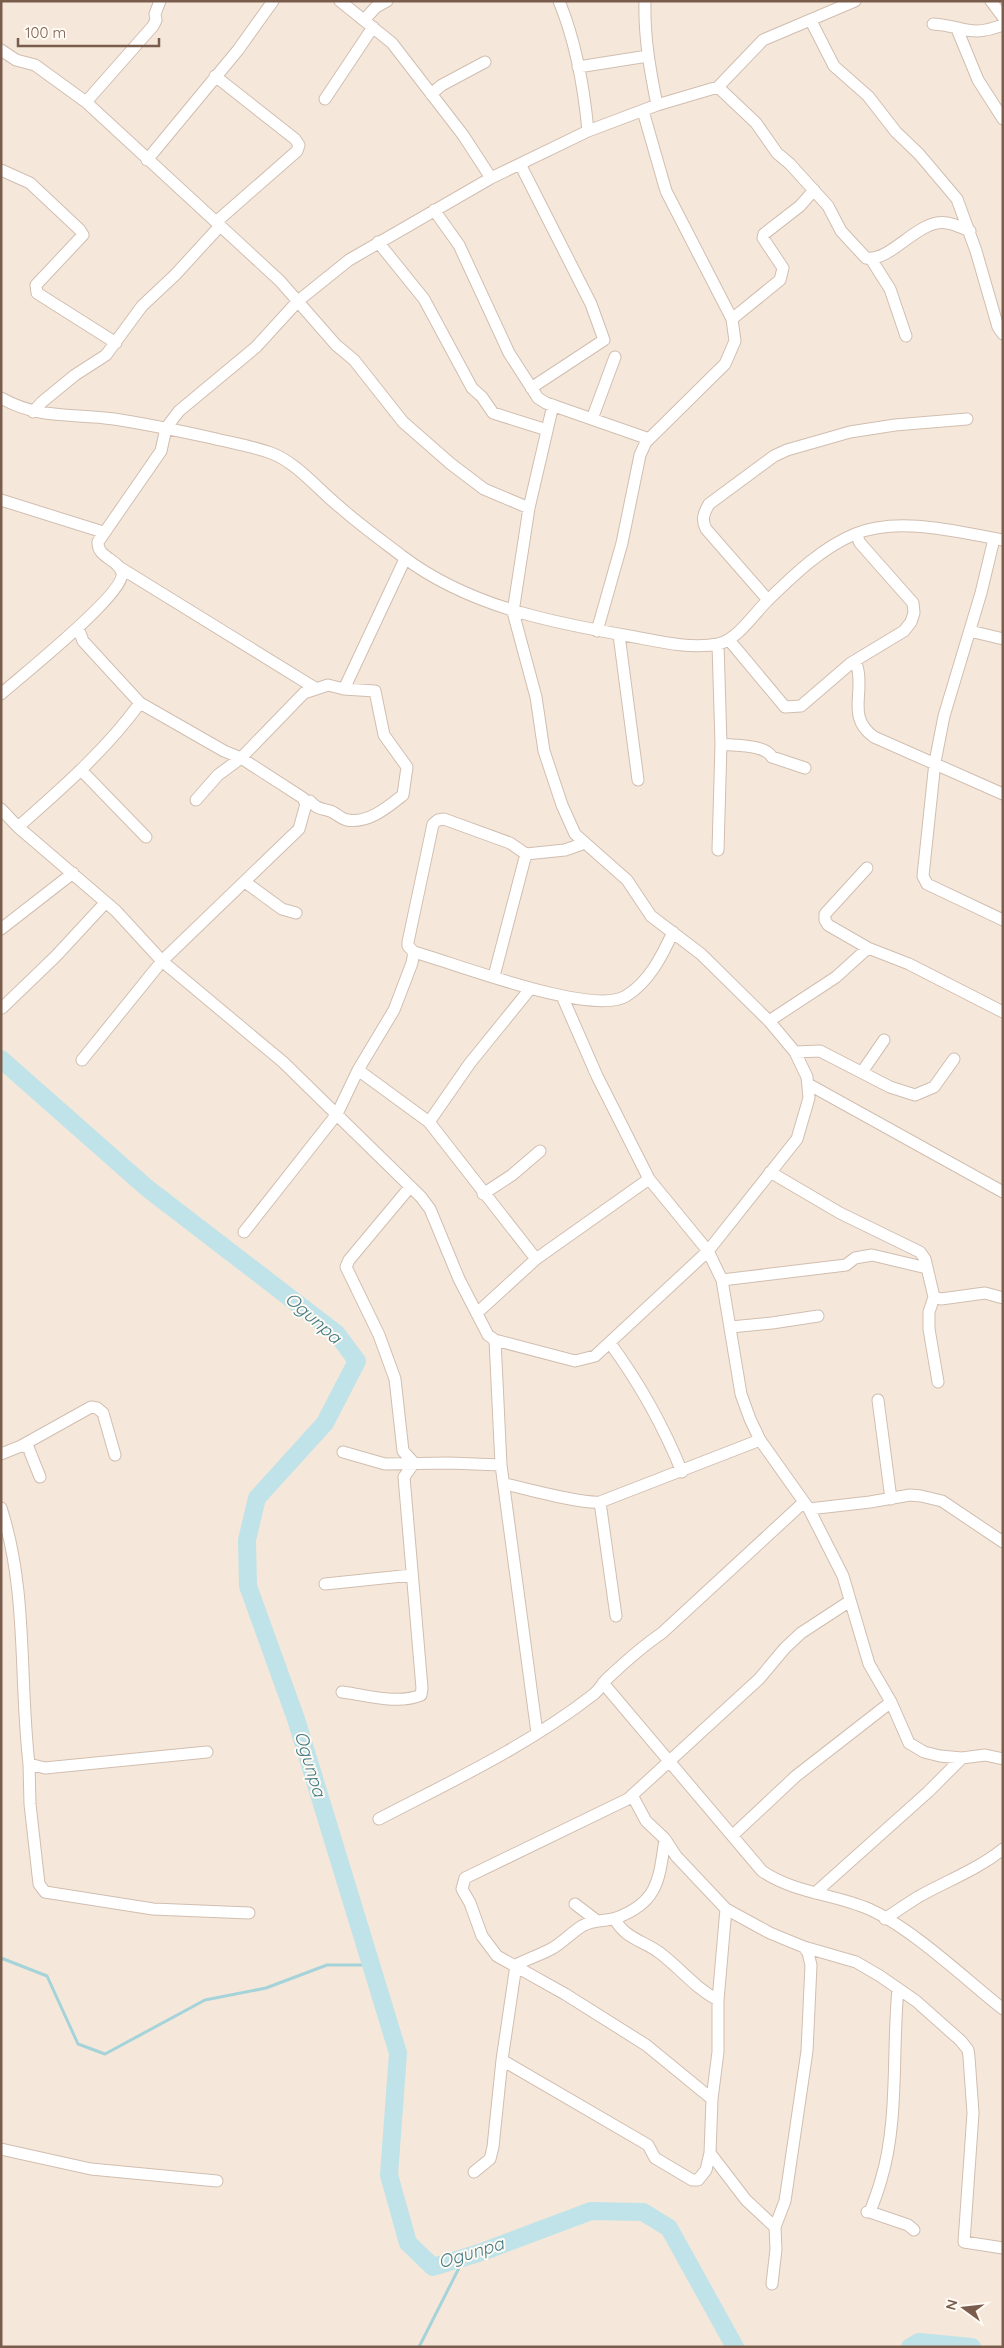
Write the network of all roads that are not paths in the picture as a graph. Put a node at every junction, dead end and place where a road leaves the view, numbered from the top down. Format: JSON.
{"nodes":[{"id":1,"x":160,"y":1,"type":"edge"},
{"id":2,"x":273,"y":1,"type":"edge"},
{"id":3,"x":340,"y":1,"type":"edge"},
{"id":4,"x":387,"y":1,"type":"edge"},
{"id":5,"x":559,"y":1,"type":"edge"},
{"id":6,"x":645,"y":1,"type":"edge"},
{"id":7,"x":855,"y":1,"type":"edge"},
{"id":8,"x":991,"y":1,"type":"edge"},
{"id":9,"x":1003,"y":17,"type":"edge"},
{"id":10,"x":811,"y":20,"type":"junction"},
{"id":11,"x":368,"y":24,"type":"junction"},
{"id":12,"x":933,"y":24,"type":"dead end"},
{"id":13,"x":1003,"y":25,"type":"edge"},
{"id":14,"x":957,"y":30,"type":"junction"},
{"id":15,"x":1,"y":50,"type":"edge"},
{"id":16,"x":648,"y":56,"type":"junction"},
{"id":17,"x":485,"y":62,"type":"dead end"},
{"id":18,"x":578,"y":67,"type":"junction"},
{"id":19,"x":215,"y":76,"type":"junction"},
{"id":20,"x":718,"y":87,"type":"junction"},
{"id":21,"x":431,"y":94,"type":"junction"},
{"id":22,"x":325,"y":99,"type":"dead end"},
{"id":23,"x":86,"y":102,"type":"junction"},
{"id":24,"x":657,"y":105,"type":"junction"},
{"id":25,"x":643,"y":111,"type":"junction"},
{"id":26,"x":1003,"y":119,"type":"edge"},
{"id":27,"x":588,"y":131,"type":"junction"},
{"id":28,"x":147,"y":160,"type":"junction"},
{"id":29,"x":520,"y":164,"type":"junction"},
{"id":30,"x":1,"y":170,"type":"edge"},
{"id":31,"x":491,"y":178,"type":"junction"},
{"id":32,"x":814,"y":190,"type":"junction"},
{"id":33,"x":434,"y":210,"type":"junction"},
{"id":34,"x":963,"y":211,"type":"junction"},
{"id":35,"x":947,"y":223,"type":"junction"},
{"id":36,"x":218,"y":224,"type":"junction"},
{"id":37,"x":970,"y":231,"type":"junction"},
{"id":38,"x":378,"y":242,"type":"junction"},
{"id":39,"x":871,"y":259,"type":"junction"},
{"id":40,"x":298,"y":300,"type":"junction"},
{"id":41,"x":732,"y":319,"type":"junction"},
{"id":42,"x":1003,"y":334,"type":"edge"},
{"id":43,"x":906,"y":336,"type":"dead end"},
{"id":44,"x":116,"y":343,"type":"junction"},
{"id":45,"x":615,"y":357,"type":"dead end"},
{"id":46,"x":531,"y":388,"type":"junction"},
{"id":47,"x":1,"y":398,"type":"edge"},
{"id":48,"x":553,"y":405,"type":"junction"},
{"id":49,"x":34,"y":412,"type":"junction"},
{"id":50,"x":592,"y":418,"type":"junction"},
{"id":51,"x":967,"y":419,"type":"dead end"},
{"id":52,"x":166,"y":428,"type":"junction"},
{"id":53,"x":547,"y":430,"type":"junction"},
{"id":54,"x":649,"y":439,"type":"junction"},
{"id":55,"x":1,"y":500,"type":"edge"},
{"id":56,"x":529,"y":508,"type":"junction"},
{"id":57,"x":103,"y":532,"type":"junction"},
{"id":58,"x":856,"y":534,"type":"junction"},
{"id":59,"x":998,"y":540,"type":"edge"},
{"id":60,"x":406,"y":559,"type":"junction"},
{"id":61,"x":119,"y":567,"type":"junction"},
{"id":62,"x":768,"y":600,"type":"junction"},
{"id":63,"x":513,"y":612,"type":"junction"},
{"id":64,"x":78,"y":628,"type":"junction"},
{"id":65,"x":597,"y":631,"type":"junction"},
{"id":66,"x":970,"y":631,"type":"junction"},
{"id":67,"x":619,"y":635,"type":"junction"},
{"id":68,"x":729,"y":640,"type":"junction"},
{"id":69,"x":1003,"y":640,"type":"edge"},
{"id":70,"x":718,"y":644,"type":"junction"},
{"id":71,"x":851,"y":663,"type":"junction"},
{"id":72,"x":315,"y":688,"type":"junction"},
{"id":73,"x":344,"y":689,"type":"junction"},
{"id":74,"x":1,"y":694,"type":"edge"},
{"id":75,"x":140,"y":703,"type":"junction"},
{"id":76,"x":721,"y":744,"type":"junction"},
{"id":77,"x":242,"y":758,"type":"junction"},
{"id":78,"x":935,"y":762,"type":"junction"},
{"id":79,"x":805,"y":768,"type":"dead end"},
{"id":80,"x":81,"y":770,"type":"junction"},
{"id":81,"x":638,"y":780,"type":"dead end"},
{"id":82,"x":1003,"y":794,"type":"edge"},
{"id":83,"x":196,"y":800,"type":"dead end"},
{"id":84,"x":306,"y":804,"type":"junction"},
{"id":85,"x":2,"y":811,"type":"edge"},
{"id":86,"x":18,"y":827,"type":"junction"},
{"id":87,"x":146,"y":837,"type":"dead end"},
{"id":88,"x":585,"y":843,"type":"junction"},
{"id":89,"x":718,"y":850,"type":"dead end"},
{"id":90,"x":526,"y":854,"type":"junction"},
{"id":91,"x":867,"y":868,"type":"dead end"},
{"id":92,"x":73,"y":874,"type":"junction"},
{"id":93,"x":245,"y":882,"type":"junction"},
{"id":94,"x":106,"y":902,"type":"junction"},
{"id":95,"x":296,"y":913,"type":"dead end"},
{"id":96,"x":1003,"y":919,"type":"edge"},
{"id":97,"x":1,"y":929,"type":"edge"},
{"id":98,"x":673,"y":932,"type":"junction"},
{"id":99,"x":868,"y":948,"type":"junction"},
{"id":100,"x":414,"y":952,"type":"junction"},
{"id":101,"x":162,"y":961,"type":"junction"},
{"id":102,"x":494,"y":976,"type":"junction"},
{"id":103,"x":530,"y":989,"type":"junction"},
{"id":104,"x":562,"y":996,"type":"junction"},
{"id":105,"x":2,"y":1008,"type":"edge"},
{"id":106,"x":1003,"y":1012,"type":"edge"},
{"id":107,"x":769,"y":1021,"type":"junction"},
{"id":108,"x":884,"y":1040,"type":"dead end"},
{"id":109,"x":795,"y":1052,"type":"junction"},
{"id":110,"x":954,"y":1059,"type":"dead end"},
{"id":111,"x":82,"y":1060,"type":"dead end"},
{"id":112,"x":358,"y":1070,"type":"junction"},
{"id":113,"x":862,"y":1072,"type":"junction"},
{"id":114,"x":808,"y":1084,"type":"junction"},
{"id":115,"x":337,"y":1114,"type":"junction"},
{"id":116,"x":429,"y":1122,"type":"junction"},
{"id":117,"x":540,"y":1151,"type":"dead end"},
{"id":118,"x":770,"y":1172,"type":"junction"},
{"id":119,"x":649,"y":1179,"type":"junction"},
{"id":120,"x":410,"y":1186,"type":"junction"},
{"id":121,"x":1003,"y":1192,"type":"edge"},
{"id":122,"x":484,"y":1194,"type":"junction"},
{"id":123,"x":244,"y":1232,"type":"dead end"},
{"id":124,"x":708,"y":1251,"type":"junction"},
{"id":125,"x":536,"y":1258,"type":"junction"},
{"id":126,"x":927,"y":1268,"type":"junction"},
{"id":127,"x":722,"y":1280,"type":"junction"},
{"id":128,"x":934,"y":1297,"type":"junction"},
{"id":129,"x":1003,"y":1298,"type":"edge"},
{"id":130,"x":477,"y":1313,"type":"junction"},
{"id":131,"x":818,"y":1316,"type":"dead end"},
{"id":132,"x":731,"y":1327,"type":"junction"},
{"id":133,"x":495,"y":1340,"type":"junction"},
{"id":134,"x":610,"y":1343,"type":"junction"},
{"id":135,"x":938,"y":1382,"type":"dead end"},
{"id":136,"x":878,"y":1400,"type":"dead end"},
{"id":137,"x":760,"y":1440,"type":"junction"},
{"id":138,"x":21,"y":1446,"type":"junction"},
{"id":139,"x":343,"y":1452,"type":"dead end"},
{"id":140,"x":1,"y":1454,"type":"edge"},
{"id":141,"x":115,"y":1455,"type":"dead end"},
{"id":142,"x":414,"y":1463,"type":"junction"},
{"id":143,"x":501,"y":1465,"type":"junction"},
{"id":144,"x":682,"y":1472,"type":"junction"},
{"id":145,"x":40,"y":1477,"type":"dead end"},
{"id":146,"x":505,"y":1484,"type":"junction"},
{"id":147,"x":891,"y":1499,"type":"junction"},
{"id":148,"x":600,"y":1502,"type":"junction"},
{"id":149,"x":807,"y":1505,"type":"junction"},
{"id":150,"x":1,"y":1508,"type":"edge"},
{"id":151,"x":6,"y":1535,"type":"edge"},
{"id":152,"x":1003,"y":1542,"type":"edge"},
{"id":153,"x":412,"y":1575,"type":"junction"},
{"id":154,"x":325,"y":1584,"type":"dead end"},
{"id":155,"x":850,"y":1602,"type":"junction"},
{"id":156,"x":616,"y":1616,"type":"dead end"},
{"id":157,"x":603,"y":1683,"type":"junction"},
{"id":158,"x":342,"y":1692,"type":"dead end"},
{"id":159,"x":891,"y":1702,"type":"junction"},
{"id":160,"x":537,"y":1733,"type":"junction"},
{"id":161,"x":207,"y":1752,"type":"dead end"},
{"id":162,"x":962,"y":1758,"type":"junction"},
{"id":163,"x":1003,"y":1759,"type":"edge"},
{"id":164,"x":670,"y":1760,"type":"junction"},
{"id":165,"x":28,"y":1764,"type":"junction"},
{"id":166,"x":632,"y":1795,"type":"junction"},
{"id":167,"x":379,"y":1819,"type":"dead end"},
{"id":168,"x":733,"y":1835,"type":"junction"},
{"id":169,"x":665,"y":1839,"type":"junction"},
{"id":170,"x":1003,"y":1849,"type":"edge"},
{"id":171,"x":1003,"y":1858,"type":"edge"},
{"id":172,"x":990,"y":1859,"type":"junction"},
{"id":173,"x":815,"y":1893,"type":"junction"},
{"id":174,"x":574,"y":1904,"type":"dead end"},
{"id":175,"x":726,"y":1909,"type":"junction"},
{"id":176,"x":249,"y":1913,"type":"dead end"},
{"id":177,"x":885,"y":1918,"type":"junction"},
{"id":178,"x":615,"y":1919,"type":"junction"},
{"id":179,"x":596,"y":1920,"type":"junction"},
{"id":180,"x":804,"y":1947,"type":"junction"},
{"id":181,"x":516,"y":1965,"type":"junction"},
{"id":182,"x":898,"y":1989,"type":"junction"},
{"id":183,"x":718,"y":2000,"type":"junction"},
{"id":184,"x":1003,"y":2009,"type":"edge"},
{"id":185,"x":502,"y":2060,"type":"junction"},
{"id":186,"x":712,"y":2100,"type":"junction"},
{"id":187,"x":1,"y":2149,"type":"edge"},
{"id":188,"x":710,"y":2154,"type":"junction"},
{"id":189,"x":474,"y":2172,"type":"dead end"},
{"id":190,"x":217,"y":2180,"type":"dead end"},
{"id":191,"x":775,"y":2227,"type":"junction"},
{"id":192,"x":914,"y":2230,"type":"dead end"},
{"id":193,"x":1003,"y":2248,"type":"edge"},
{"id":194,"x":772,"y":2284,"type":"dead end"}],
"edges":[{"from":1,"to":23,"type":"street"},
{"from":2,"to":19,"type":"street"},
{"from":3,"to":11,"type":"street"},
{"from":4,"to":11,"type":"street"},
{"from":5,"to":18,"type":"street"},
{"from":6,"to":16,"type":"street"},
{"from":7,"to":10,"type":"street"},
{"from":8,"to":9,"type":"street"},
{"from":10,"to":20,"type":"street"},
{"from":10,"to":34,"type":"street"},
{"from":11,"to":21,"type":"street"},
{"from":11,"to":22,"type":"street"},
{"from":12,"to":14,"type":"street"},
{"from":13,"to":14,"type":"street"},
{"from":14,"to":26,"type":"street"},
{"from":15,"to":23,"type":"street"},
{"from":16,"to":18,"type":"street"},
{"from":16,"to":24,"type":"street"},
{"from":17,"to":21,"type":"street"},
{"from":18,"to":27,"type":"street"},
{"from":19,"to":28,"type":"street"},
{"from":19,"to":36,"type":"street"},
{"from":20,"to":24,"type":"street"},
{"from":20,"to":32,"type":"street"},
{"from":21,"to":31,"type":"street"},
{"from":23,"to":28,"type":"street"},
{"from":24,"to":25,"type":"street"},
{"from":25,"to":27,"type":"street"},
{"from":25,"to":41,"type":"street"},
{"from":27,"to":29,"type":"street"},
{"from":28,"to":36,"type":"street"},
{"from":29,"to":31,"type":"street"},
{"from":29,"to":46,"type":"street"},
{"from":30,"to":44,"type":"street"},
{"from":31,"to":33,"type":"street"},
{"from":32,"to":39,"type":"street"},
{"from":32,"to":41,"type":"street"},
{"from":33,"to":38,"type":"street"},
{"from":33,"to":46,"type":"street"},
{"from":34,"to":35,"type":"street"},
{"from":34,"to":37,"type":"street"},
{"from":35,"to":37,"type":"street"},
{"from":35,"to":39,"type":"street"},
{"from":36,"to":40,"type":"street"},
{"from":36,"to":44,"type":"street"},
{"from":37,"to":42,"type":"street"},
{"from":38,"to":40,"type":"street"},
{"from":38,"to":53,"type":"street"},
{"from":39,"to":43,"type":"street"},
{"from":40,"to":52,"type":"street"},
{"from":40,"to":56,"type":"street"},
{"from":41,"to":54,"type":"street"},
{"from":44,"to":49,"type":"street"},
{"from":45,"to":50,"type":"street"},
{"from":46,"to":48,"type":"street"},
{"from":47,"to":49,"type":"street"},
{"from":48,"to":50,"type":"street"},
{"from":48,"to":53,"type":"street"},
{"from":49,"to":52,"type":"street"},
{"from":50,"to":54,"type":"street"},
{"from":51,"to":62,"type":"street"},
{"from":52,"to":57,"type":"street"},
{"from":52,"to":60,"type":"street"},
{"from":53,"to":56,"type":"street"},
{"from":54,"to":65,"type":"street"},
{"from":55,"to":57,"type":"street"},
{"from":56,"to":63,"type":"street"},
{"from":57,"to":61,"type":"street"},
{"from":58,"to":59,"type":"street"},
{"from":58,"to":62,"type":"street"},
{"from":58,"to":71,"type":"street"},
{"from":59,"to":66,"type":"street"},
{"from":60,"to":63,"type":"street"},
{"from":60,"to":73,"type":"street"},
{"from":61,"to":64,"type":"street"},
{"from":61,"to":72,"type":"street"},
{"from":62,"to":68,"type":"street"},
{"from":63,"to":65,"type":"street"},
{"from":63,"to":88,"type":"street"},
{"from":64,"to":74,"type":"street"},
{"from":64,"to":75,"type":"street"},
{"from":65,"to":67,"type":"street"},
{"from":66,"to":69,"type":"street"},
{"from":66,"to":78,"type":"street"},
{"from":67,"to":70,"type":"street"},
{"from":67,"to":81,"type":"street"},
{"from":68,"to":70,"type":"street"},
{"from":68,"to":71,"type":"street"},
{"from":70,"to":76,"type":"street"},
{"from":71,"to":78,"type":"street"},
{"from":72,"to":73,"type":"street"},
{"from":72,"to":77,"type":"street"},
{"from":73,"to":84,"type":"street"},
{"from":75,"to":77,"type":"street"},
{"from":75,"to":80,"type":"street"},
{"from":76,"to":79,"type":"street"},
{"from":76,"to":89,"type":"street"},
{"from":77,"to":83,"type":"street"},
{"from":77,"to":84,"type":"street"},
{"from":78,"to":82,"type":"street"},
{"from":78,"to":96,"type":"street"},
{"from":80,"to":86,"type":"street"},
{"from":80,"to":87,"type":"street"},
{"from":84,"to":93,"type":"street"},
{"from":85,"to":86,"type":"street"},
{"from":86,"to":92,"type":"street"},
{"from":88,"to":90,"type":"street"},
{"from":88,"to":98,"type":"street"},
{"from":90,"to":100,"type":"street"},
{"from":90,"to":102,"type":"street"},
{"from":91,"to":99,"type":"street"},
{"from":92,"to":94,"type":"street"},
{"from":92,"to":97,"type":"street"},
{"from":93,"to":95,"type":"street"},
{"from":93,"to":101,"type":"street"},
{"from":94,"to":101,"type":"street"},
{"from":94,"to":105,"type":"street"},
{"from":98,"to":104,"type":"street"},
{"from":98,"to":107,"type":"street"},
{"from":99,"to":106,"type":"street"},
{"from":99,"to":107,"type":"street"},
{"from":100,"to":102,"type":"street"},
{"from":100,"to":112,"type":"street"},
{"from":101,"to":111,"type":"street"},
{"from":101,"to":115,"type":"street"},
{"from":102,"to":103,"type":"street"},
{"from":103,"to":104,"type":"street"},
{"from":103,"to":116,"type":"street"},
{"from":104,"to":119,"type":"street"},
{"from":107,"to":109,"type":"street"},
{"from":108,"to":113,"type":"street"},
{"from":109,"to":113,"type":"street"},
{"from":109,"to":114,"type":"street"},
{"from":110,"to":113,"type":"street"},
{"from":112,"to":115,"type":"street"},
{"from":112,"to":116,"type":"street"},
{"from":114,"to":118,"type":"street"},
{"from":114,"to":121,"type":"street"},
{"from":115,"to":120,"type":"street"},
{"from":115,"to":123,"type":"street"},
{"from":116,"to":122,"type":"street"},
{"from":117,"to":122,"type":"street"},
{"from":118,"to":124,"type":"street"},
{"from":118,"to":126,"type":"street"},
{"from":119,"to":124,"type":"street"},
{"from":119,"to":125,"type":"street"},
{"from":120,"to":130,"type":"street"},
{"from":120,"to":142,"type":"street"},
{"from":122,"to":125,"type":"street"},
{"from":124,"to":127,"type":"street"},
{"from":124,"to":134,"type":"street"},
{"from":125,"to":130,"type":"street"},
{"from":126,"to":127,"type":"street"},
{"from":126,"to":128,"type":"street"},
{"from":127,"to":132,"type":"street"},
{"from":128,"to":129,"type":"street"},
{"from":128,"to":135,"type":"street"},
{"from":130,"to":133,"type":"street"},
{"from":131,"to":132,"type":"street"},
{"from":132,"to":137,"type":"street"},
{"from":133,"to":134,"type":"street"},
{"from":133,"to":143,"type":"street"},
{"from":134,"to":144,"type":"street"},
{"from":136,"to":147,"type":"street"},
{"from":137,"to":144,"type":"street"},
{"from":137,"to":149,"type":"street"},
{"from":138,"to":140,"type":"street"},
{"from":138,"to":141,"type":"street"},
{"from":138,"to":145,"type":"street"},
{"from":139,"to":142,"type":"street"},
{"from":142,"to":143,"type":"street"},
{"from":142,"to":153,"type":"street"},
{"from":143,"to":146,"type":"street"},
{"from":144,"to":148,"type":"street"},
{"from":146,"to":148,"type":"street"},
{"from":146,"to":160,"type":"street"},
{"from":147,"to":149,"type":"street"},
{"from":147,"to":152,"type":"street"},
{"from":148,"to":156,"type":"street"},
{"from":149,"to":155,"type":"street"},
{"from":149,"to":157,"type":"street"},
{"from":150,"to":151,"type":"street"},
{"from":151,"to":165,"type":"street"},
{"from":153,"to":154,"type":"street"},
{"from":153,"to":158,"type":"street"},
{"from":155,"to":159,"type":"street"},
{"from":155,"to":164,"type":"street"},
{"from":157,"to":160,"type":"street"},
{"from":157,"to":164,"type":"street"},
{"from":159,"to":162,"type":"street"},
{"from":159,"to":168,"type":"street"},
{"from":160,"to":167,"type":"street"},
{"from":161,"to":165,"type":"street"},
{"from":162,"to":163,"type":"street"},
{"from":162,"to":173,"type":"street"},
{"from":164,"to":166,"type":"street"},
{"from":164,"to":168,"type":"street"},
{"from":165,"to":176,"type":"street"},
{"from":166,"to":169,"type":"street"},
{"from":166,"to":181,"type":"street"},
{"from":168,"to":173,"type":"street"},
{"from":169,"to":175,"type":"street"},
{"from":169,"to":178,"type":"street"},
{"from":170,"to":172,"type":"street"},
{"from":171,"to":172,"type":"street"},
{"from":172,"to":177,"type":"street"},
{"from":173,"to":177,"type":"street"},
{"from":174,"to":179,"type":"street"},
{"from":175,"to":180,"type":"street"},
{"from":175,"to":183,"type":"street"},
{"from":177,"to":184,"type":"street"},
{"from":178,"to":179,"type":"street"},
{"from":178,"to":183,"type":"street"},
{"from":179,"to":181,"type":"street"},
{"from":180,"to":182,"type":"street"},
{"from":180,"to":191,"type":"street"},
{"from":181,"to":185,"type":"street"},
{"from":181,"to":186,"type":"street"},
{"from":182,"to":192,"type":"street"},
{"from":182,"to":193,"type":"street"},
{"from":183,"to":186,"type":"street"},
{"from":185,"to":188,"type":"street"},
{"from":185,"to":189,"type":"street"},
{"from":186,"to":188,"type":"street"},
{"from":187,"to":190,"type":"street"},
{"from":188,"to":191,"type":"street"},
{"from":191,"to":194,"type":"street"}]}
